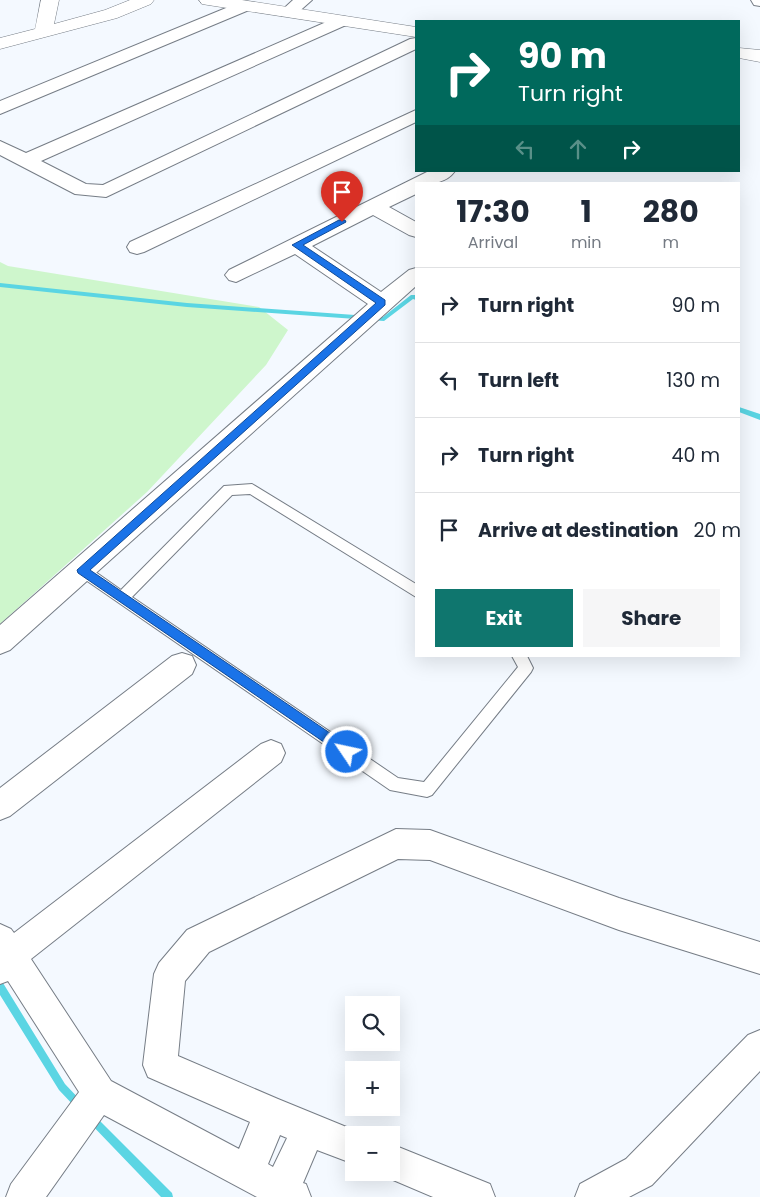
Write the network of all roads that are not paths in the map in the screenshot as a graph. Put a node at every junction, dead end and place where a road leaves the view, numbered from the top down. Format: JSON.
{"nodes":[{"id":1,"x":50,"y":0,"type":"edge"},
{"id":2,"x":143,"y":0,"type":"edge"},
{"id":3,"x":208,"y":0,"type":"edge"},
{"id":4,"x":304,"y":0,"type":"edge"},
{"id":5,"x":243,"y":6,"type":"junction"},
{"id":6,"x":288,"y":12,"type":"junction"},
{"id":7,"x":340,"y":21,"type":"junction"},
{"id":8,"x":43,"y":32,"type":"junction"},
{"id":9,"x":415,"y":32,"type":"edge"},
{"id":10,"x":415,"y":43,"type":"edge"},
{"id":11,"x":0,"y":44,"type":"edge"},
{"id":12,"x":740,"y":53,"type":"edge"},
{"id":13,"x":760,"y":56,"type":"edge"},
{"id":14,"x":0,"y":108,"type":"edge"},
{"id":15,"x":415,"y":116,"type":"edge"},
{"id":16,"x":0,"y":147,"type":"edge"},
{"id":17,"x":26,"y":160,"type":"junction"},
{"id":18,"x":443,"y":172,"type":"edge"},
{"id":19,"x":424,"y":182,"type":"edge"},
{"id":20,"x":415,"y":186,"type":"edge"},
{"id":21,"x":372,"y":207,"type":"junction"},
{"id":22,"x":415,"y":229,"type":"edge"},
{"id":23,"x":296,"y":245,"type":"junction"},
{"id":24,"x":137,"y":247,"type":"dead end"},
{"id":25,"x":236,"y":275,"type":"dead end"},
{"id":26,"x":415,"y":276,"type":"edge"},
{"id":27,"x":382,"y":302,"type":"junction"},
{"id":28,"x":82,"y":570,"type":"junction"},
{"id":29,"x":415,"y":589,"type":"edge"},
{"id":30,"x":122,"y":598,"type":"junction"},
{"id":31,"x":0,"y":642,"type":"edge"},
{"id":32,"x":520,"y":657,"type":"edge"},
{"id":33,"x":182,"y":665,"type":"dead end"},
{"id":34,"x":272,"y":753,"type":"dead end"},
{"id":35,"x":0,"y":806,"type":"edge"},
{"id":36,"x":3,"y":955,"type":"edge"},
{"id":37,"x":760,"y":958,"type":"edge"},
{"id":38,"x":760,"y":1047,"type":"edge"},
{"id":39,"x":100,"y":1094,"type":"junction"},
{"id":40,"x":271,"y":1114,"type":"junction"},
{"id":41,"x":309,"y":1129,"type":"junction"},
{"id":42,"x":345,"y":1143,"type":"edge"},
{"id":43,"x":400,"y":1166,"type":"edge"},
{"id":44,"x":247,"y":1172,"type":"junction"},
{"id":45,"x":287,"y":1194,"type":"edge"},
{"id":46,"x":24,"y":1197,"type":"edge"},
{"id":47,"x":477,"y":1197,"type":"edge"},
{"id":48,"x":593,"y":1197,"type":"edge"}],
"edges":[{"from":1,"to":8,"type":"street"},
{"from":2,"to":8,"type":"street"},
{"from":3,"to":5,"type":"street"},
{"from":4,"to":6,"type":"street"},
{"from":5,"to":6,"type":"street"},
{"from":5,"to":14,"type":"street"},
{"from":6,"to":7,"type":"street"},
{"from":7,"to":9,"type":"street"},
{"from":7,"to":17,"type":"street"},
{"from":8,"to":11,"type":"street"},
{"from":10,"to":17,"type":"street"},
{"from":12,"to":13,"type":"street"},
{"from":15,"to":24,"type":"street"},
{"from":16,"to":17,"type":"street"},
{"from":18,"to":19,"type":"street"},
{"from":20,"to":21,"type":"street"},
{"from":21,"to":22,"type":"street"},
{"from":21,"to":23,"type":"street"},
{"from":23,"to":25,"type":"street"},
{"from":23,"to":27,"type":"street"},
{"from":26,"to":27,"type":"street"},
{"from":27,"to":28,"type":"street"},
{"from":28,"to":30,"type":"lane"},
{"from":28,"to":31,"type":"street"},
{"from":29,"to":30,"type":"lane"},
{"from":30,"to":32,"type":"lane"},
{"from":33,"to":35,"type":"street"},
{"from":34,"to":36,"type":"street"},
{"from":36,"to":39,"type":"street"},
{"from":37,"to":40,"type":"street"},
{"from":38,"to":48,"type":"street"},
{"from":39,"to":44,"type":"street"},
{"from":39,"to":46,"type":"street"},
{"from":40,"to":41,"type":"street"},
{"from":40,"to":44,"type":"street"},
{"from":41,"to":42,"type":"street"},
{"from":41,"to":45,"type":"street"},
{"from":43,"to":47,"type":"street"},
{"from":44,"to":45,"type":"street"}]}
